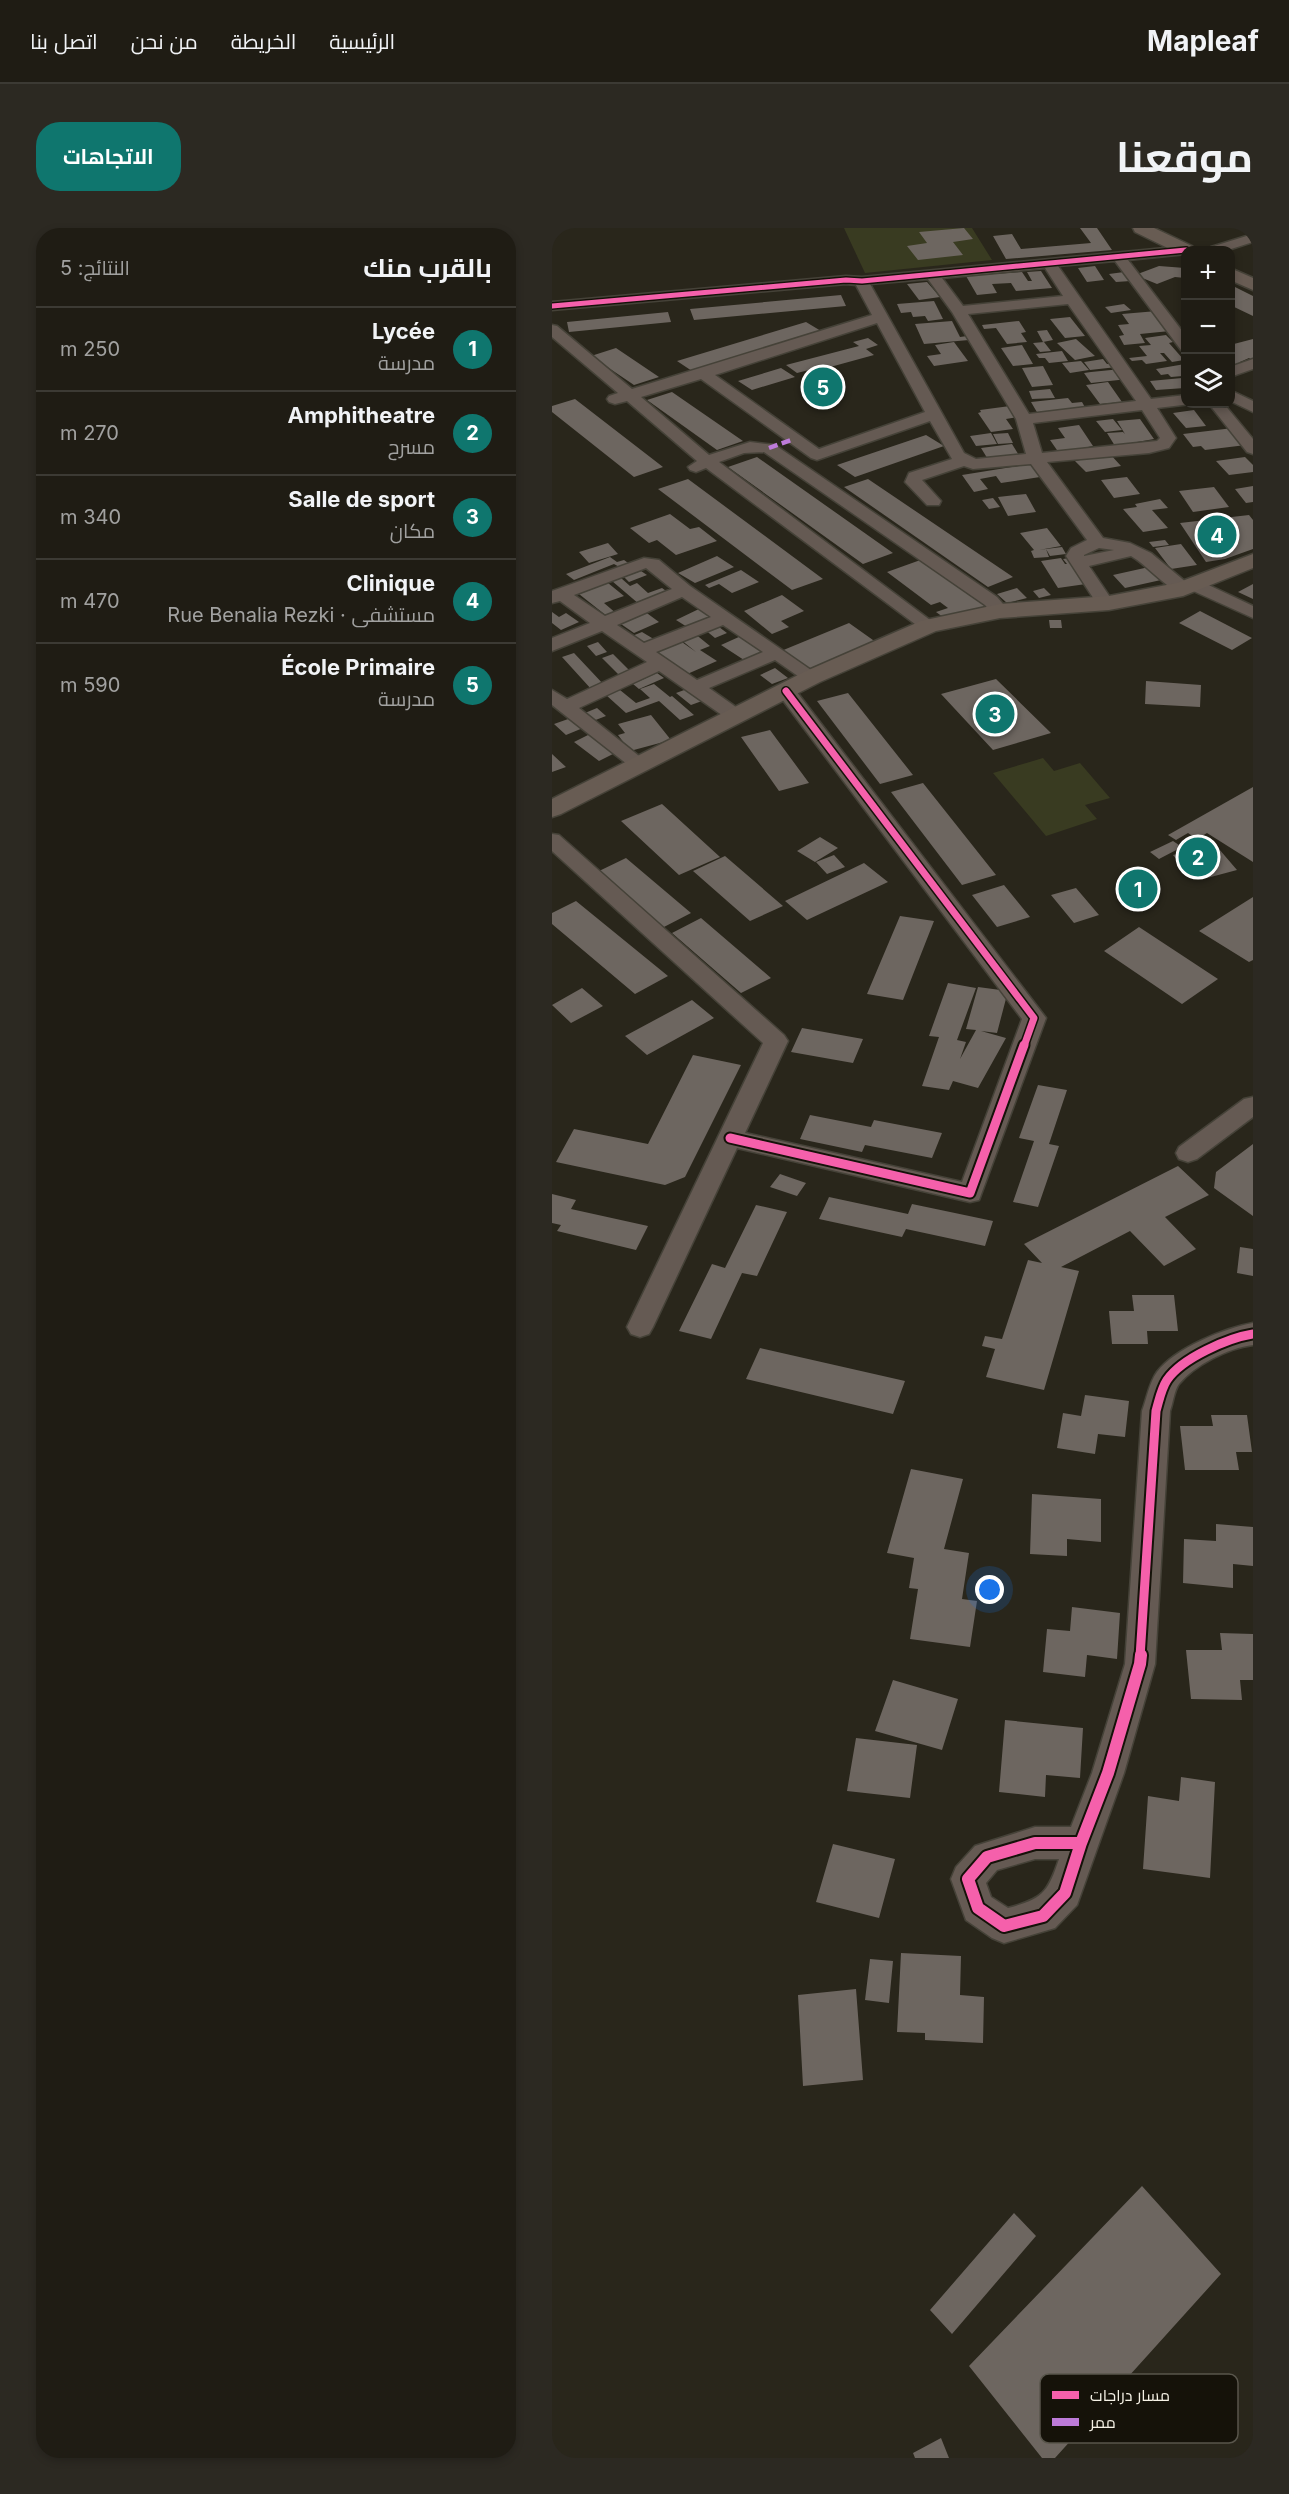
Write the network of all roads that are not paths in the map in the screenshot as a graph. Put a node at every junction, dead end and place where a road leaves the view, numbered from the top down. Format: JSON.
{"nodes":[{"id":1,"x":1141,"y":228,"type":"edge"},
{"id":2,"x":1233,"y":230,"type":"dead end"},
{"id":3,"x":1252,"y":236,"type":"edge"},
{"id":4,"x":1226,"y":246,"type":"edge"},
{"id":5,"x":1181,"y":248,"type":"edge"},
{"id":6,"x":1181,"y":251,"type":"edge"},
{"id":7,"x":1119,"y":257,"type":"junction"},
{"id":8,"x":1048,"y":263,"type":"junction"},
{"id":9,"x":931,"y":273,"type":"junction"},
{"id":10,"x":1235,"y":276,"type":"edge"},
{"id":11,"x":862,"y":281,"type":"junction"},
{"id":12,"x":1253,"y":285,"type":"edge"},
{"id":13,"x":1071,"y":299,"type":"junction"},
{"id":14,"x":552,"y":306,"type":"edge"},
{"id":15,"x":959,"y":311,"type":"junction"},
{"id":16,"x":552,"y":314,"type":"edge"},
{"id":17,"x":880,"y":317,"type":"junction"},
{"id":18,"x":552,"y":329,"type":"edge"},
{"id":19,"x":1181,"y":342,"type":"edge"},
{"id":20,"x":1253,"y":364,"type":"edge"},
{"id":21,"x":1235,"y":371,"type":"edge"},
{"id":22,"x":703,"y":374,"type":"junction"},
{"id":23,"x":628,"y":395,"type":"junction"},
{"id":24,"x":1235,"y":398,"type":"edge"},
{"id":25,"x":1181,"y":400,"type":"edge"},
{"id":26,"x":1147,"y":404,"type":"junction"},
{"id":27,"x":1253,"y":407,"type":"edge"},
{"id":28,"x":1219,"y":408,"type":"edge"},
{"id":29,"x":934,"y":414,"type":"junction"},
{"id":30,"x":1024,"y":419,"type":"junction"},
{"id":31,"x":1253,"y":449,"type":"edge"},
{"id":32,"x":1036,"y":459,"type":"junction"},
{"id":33,"x":964,"y":460,"type":"junction"},
{"id":34,"x":696,"y":462,"type":"junction"},
{"id":35,"x":933,"y":501,"type":"dead end"},
{"id":36,"x":1097,"y":542,"type":"junction"},
{"id":37,"x":1134,"y":550,"type":"junction"},
{"id":38,"x":1253,"y":560,"type":"edge"},
{"id":39,"x":1078,"y":563,"type":"junction"},
{"id":40,"x":1188,"y":587,"type":"junction"},
{"id":41,"x":684,"y":590,"type":"junction"},
{"id":42,"x":557,"y":596,"type":"edge"},
{"id":43,"x":1105,"y":603,"type":"junction"},
{"id":44,"x":1000,"y":611,"type":"junction"},
{"id":45,"x":1253,"y":613,"type":"edge"},
{"id":46,"x":724,"y":618,"type":"junction"},
{"id":47,"x":602,"y":623,"type":"junction"},
{"id":48,"x":926,"y":628,"type":"junction"},
{"id":49,"x":552,"y":645,"type":"edge"},
{"id":50,"x":641,"y":651,"type":"junction"},
{"id":51,"x":777,"y":653,"type":"junction"},
{"id":52,"x":658,"y":664,"type":"junction"},
{"id":53,"x":812,"y":677,"type":"junction"},
{"id":54,"x":694,"y":688,"type":"junction"},
{"id":55,"x":786,"y":691,"type":"junction"},
{"id":56,"x":558,"y":702,"type":"edge"},
{"id":57,"x":736,"y":716,"type":"junction"},
{"id":58,"x":639,"y":764,"type":"junction"},
{"id":59,"x":552,"y":809,"type":"edge"},
{"id":60,"x":552,"y":840,"type":"edge"},
{"id":61,"x":1253,"y":1105,"type":"edge"},
{"id":62,"x":730,"y":1138,"type":"junction"},
{"id":63,"x":1188,"y":1153,"type":"dead end"},
{"id":64,"x":640,"y":1327,"type":"dead end"},
{"id":65,"x":1253,"y":1334,"type":"edge"},
{"id":66,"x":1081,"y":1843,"type":"dead end"}],
"edges":[{"from":1,"to":5,"type":"main road"},
{"from":2,"to":3,"type":"street"},
{"from":3,"to":4,"type":"street"},
{"from":6,"to":7,"type":"street"},
{"from":7,"to":8,"type":"street"},
{"from":7,"to":19,"type":"street"},
{"from":8,"to":9,"type":"street"},
{"from":8,"to":13,"type":"street"},
{"from":9,"to":11,"type":"street"},
{"from":9,"to":15,"type":"street"},
{"from":10,"to":12,"type":"main road"},
{"from":11,"to":14,"type":"street"},
{"from":11,"to":16,"type":"street"},
{"from":11,"to":17,"type":"street"},
{"from":13,"to":15,"type":"street"},
{"from":13,"to":26,"type":"street"},
{"from":15,"to":30,"type":"street"},
{"from":17,"to":22,"type":"street"},
{"from":17,"to":29,"type":"street"},
{"from":18,"to":23,"type":"street"},
{"from":20,"to":21,"type":"street"},
{"from":22,"to":23,"type":"street"},
{"from":22,"to":29,"type":"street"},
{"from":23,"to":34,"type":"street"},
{"from":23,"to":34,"type":"street"},
{"from":24,"to":27,"type":"street"},
{"from":25,"to":26,"type":"street"},
{"from":26,"to":30,"type":"street"},
{"from":26,"to":32,"type":"street"},
{"from":28,"to":31,"type":"street"},
{"from":29,"to":33,"type":"street"},
{"from":30,"to":32,"type":"street"},
{"from":32,"to":33,"type":"street"},
{"from":32,"to":36,"type":"street"},
{"from":33,"to":35,"type":"street"},
{"from":34,"to":44,"type":"street"},
{"from":34,"to":48,"type":"street"},
{"from":36,"to":37,"type":"street"},
{"from":36,"to":39,"type":"street"},
{"from":37,"to":39,"type":"street"},
{"from":37,"to":40,"type":"street"},
{"from":38,"to":40,"type":"main road"},
{"from":39,"to":43,"type":"street"},
{"from":40,"to":43,"type":"main road"},
{"from":40,"to":45,"type":"street"},
{"from":41,"to":42,"type":"street"},
{"from":41,"to":46,"type":"street"},
{"from":41,"to":47,"type":"street"},
{"from":42,"to":47,"type":"street"},
{"from":43,"to":44,"type":"main road"},
{"from":44,"to":48,"type":"main road"},
{"from":46,"to":50,"type":"street"},
{"from":46,"to":51,"type":"street"},
{"from":47,"to":49,"type":"street"},
{"from":47,"to":50,"type":"street"},
{"from":48,"to":53,"type":"main road"},
{"from":50,"to":52,"type":"street"},
{"from":51,"to":53,"type":"street"},
{"from":51,"to":54,"type":"street"},
{"from":52,"to":54,"type":"street"},
{"from":52,"to":56,"type":"street"},
{"from":53,"to":55,"type":"main road"},
{"from":54,"to":57,"type":"street"},
{"from":55,"to":57,"type":"main road"},
{"from":55,"to":62,"type":"street"},
{"from":56,"to":58,"type":"street"},
{"from":57,"to":58,"type":"main road"},
{"from":58,"to":59,"type":"main road"},
{"from":60,"to":62,"type":"street"},
{"from":61,"to":63,"type":"street"},
{"from":62,"to":64,"type":"street"},
{"from":65,"to":66,"type":"street"}]}
